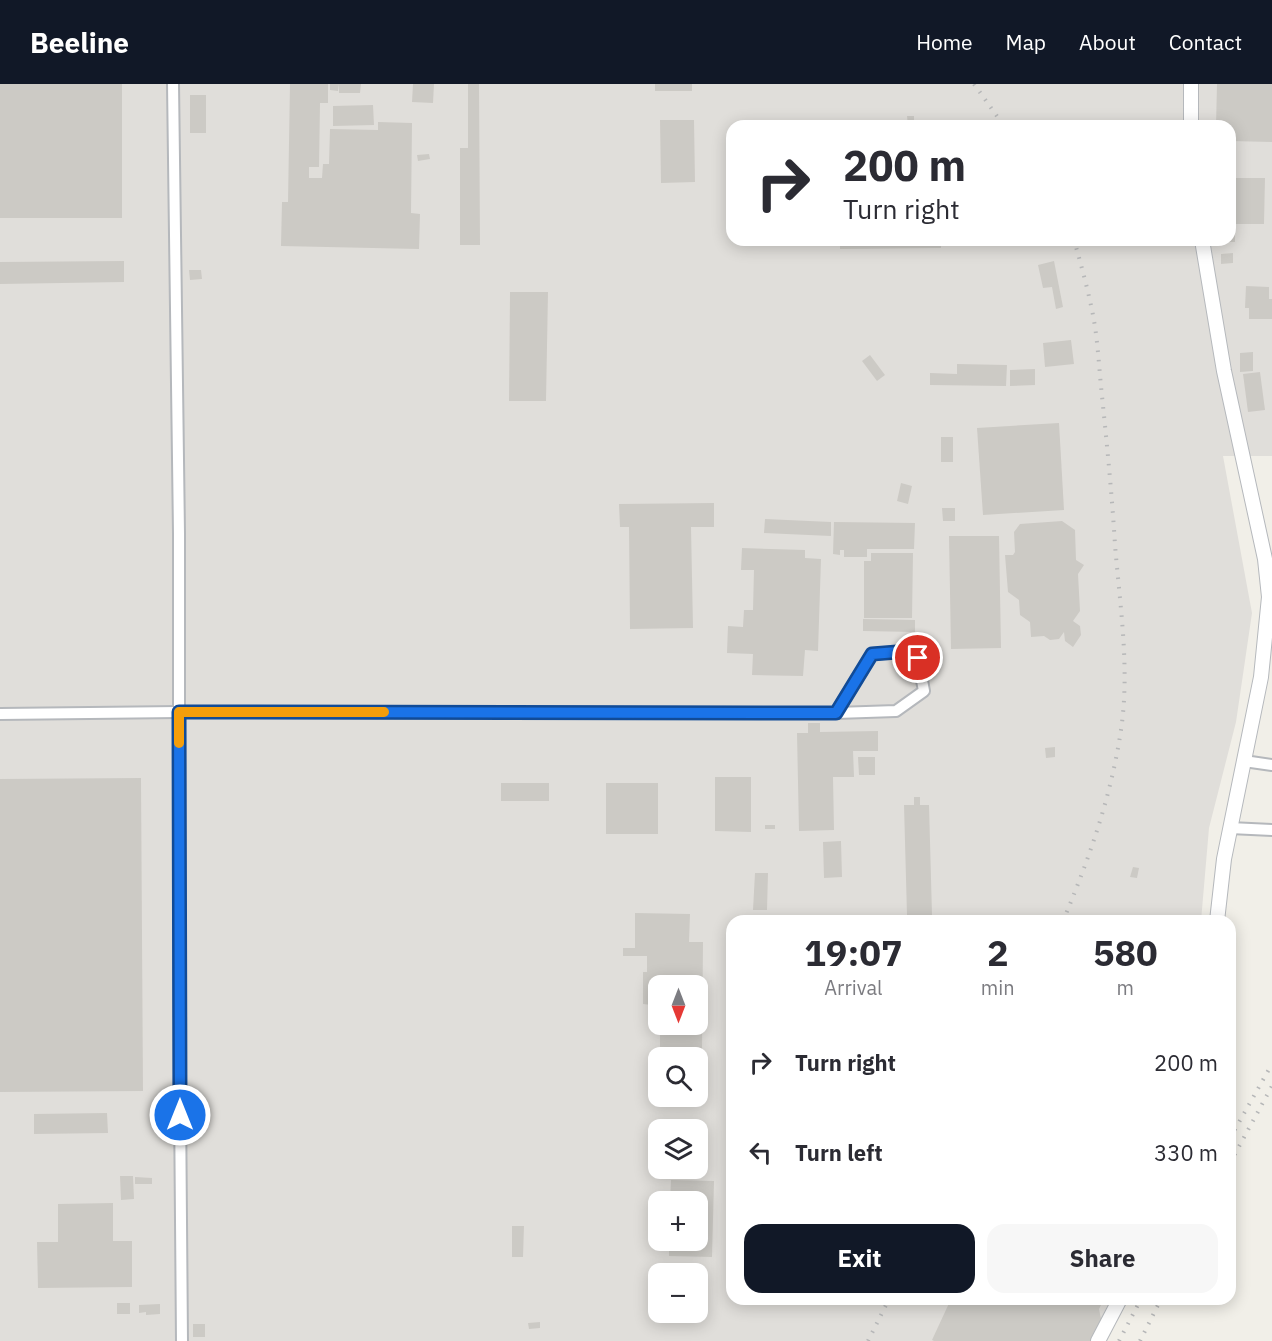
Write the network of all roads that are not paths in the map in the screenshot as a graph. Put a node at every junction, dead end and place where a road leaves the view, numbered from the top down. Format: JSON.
{"nodes":[{"id":1,"x":173,"y":84,"type":"edge"},
{"id":2,"x":1191,"y":84,"type":"edge"},
{"id":3,"x":1191,"y":120,"type":"edge"},
{"id":4,"x":1203,"y":246,"type":"edge"},
{"id":5,"x":1270,"y":596,"type":"edge"},
{"id":6,"x":179,"y":712,"type":"junction"},
{"id":7,"x":836,"y":713,"type":"junction"},
{"id":8,"x":0,"y":714,"type":"edge"},
{"id":9,"x":1244,"y":761,"type":"junction"},
{"id":10,"x":1272,"y":765,"type":"edge"},
{"id":11,"x":1230,"y":828,"type":"junction"},
{"id":12,"x":1272,"y":830,"type":"edge"},
{"id":13,"x":1218,"y":915,"type":"edge"},
{"id":14,"x":1117,"y":1305,"type":"edge"},
{"id":15,"x":182,"y":1341,"type":"edge"},
{"id":16,"x":1098,"y":1341,"type":"edge"}],
"edges":[{"from":1,"to":6,"type":"street"},
{"from":2,"to":3,"type":"street"},
{"from":4,"to":5,"type":"street"},
{"from":5,"to":9,"type":"street"},
{"from":6,"to":7,"type":"street"},
{"from":6,"to":8,"type":"street"},
{"from":6,"to":15,"type":"street"},
{"from":7,"to":7,"type":"street"},
{"from":9,"to":10,"type":"street"},
{"from":9,"to":11,"type":"street"},
{"from":11,"to":12,"type":"street"},
{"from":11,"to":13,"type":"street"},
{"from":14,"to":16,"type":"street"}]}
